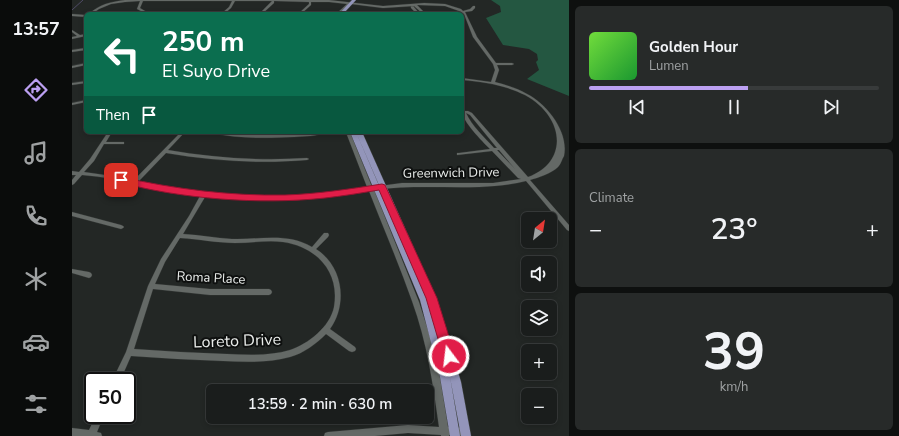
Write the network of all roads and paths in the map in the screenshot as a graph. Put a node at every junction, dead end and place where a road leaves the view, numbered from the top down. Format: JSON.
{"nodes":[{"id":1,"x":142,"y":0,"type":"edge"},
{"id":2,"x":105,"y":1,"type":"edge"},
{"id":3,"x":233,"y":1,"type":"edge"},
{"id":4,"x":273,"y":2,"type":"junction"},
{"id":5,"x":310,"y":2,"type":"junction"},
{"id":6,"x":354,"y":2,"type":"edge"},
{"id":7,"x":110,"y":3,"type":"junction"},
{"id":8,"x":415,"y":5,"type":"junction"},
{"id":9,"x":410,"y":6,"type":"junction"},
{"id":10,"x":474,"y":7,"type":"dead end"},
{"id":11,"x":93,"y":12,"type":"edge"},
{"id":12,"x":146,"y":12,"type":"edge"},
{"id":13,"x":224,"y":12,"type":"edge"},
{"id":14,"x":262,"y":12,"type":"edge"},
{"id":15,"x":301,"y":12,"type":"edge"},
{"id":16,"x":339,"y":12,"type":"edge"},
{"id":17,"x":343,"y":12,"type":"edge"},
{"id":18,"x":347,"y":12,"type":"edge"},
{"id":19,"x":416,"y":12,"type":"edge"},
{"id":20,"x":423,"y":12,"type":"edge"},
{"id":21,"x":463,"y":12,"type":"joint"},
{"id":22,"x":464,"y":14,"type":"edge"},
{"id":23,"x":72,"y":15,"type":"edge"},
{"id":24,"x":84,"y":16,"type":"edge"},
{"id":25,"x":72,"y":31,"type":"edge"},
{"id":26,"x":84,"y":35,"type":"edge"},
{"id":27,"x":80,"y":36,"type":"junction"},
{"id":28,"x":72,"y":38,"type":"edge"},
{"id":29,"x":84,"y":49,"type":"edge"},
{"id":30,"x":72,"y":51,"type":"edge"},
{"id":31,"x":84,"y":64,"type":"edge"},
{"id":32,"x":495,"y":64,"type":"junction"},
{"id":33,"x":512,"y":64,"type":"dead end"},
{"id":34,"x":72,"y":67,"type":"edge"},
{"id":35,"x":464,"y":79,"type":"edge"},
{"id":36,"x":84,"y":82,"type":"edge"},
{"id":37,"x":493,"y":82,"type":"junction"},
{"id":38,"x":72,"y":84,"type":"edge"},
{"id":39,"x":84,"y":101,"type":"edge"},
{"id":40,"x":72,"y":104,"type":"edge"},
{"id":41,"x":464,"y":112,"type":"edge"},
{"id":42,"x":464,"y":113,"type":"edge"},
{"id":43,"x":485,"y":131,"type":"junction"},
{"id":44,"x":478,"y":132,"type":"junction"},
{"id":45,"x":109,"y":134,"type":"edge"},
{"id":46,"x":181,"y":134,"type":"edge"},
{"id":47,"x":239,"y":134,"type":"edge"},
{"id":48,"x":303,"y":134,"type":"edge"},
{"id":49,"x":353,"y":134,"type":"edge"},
{"id":50,"x":360,"y":134,"type":"edge"},
{"id":51,"x":567,"y":135,"type":"edge"},
{"id":52,"x":104,"y":143,"type":"junction"},
{"id":53,"x":122,"y":143,"type":"dead end"},
{"id":54,"x":500,"y":148,"type":"junction"},
{"id":55,"x":494,"y":150,"type":"junction"},
{"id":56,"x":165,"y":151,"type":"junction"},
{"id":57,"x":459,"y":154,"type":"dead end"},
{"id":58,"x":307,"y":159,"type":"dead end"},
{"id":59,"x":72,"y":173,"type":"edge"},
{"id":60,"x":80,"y":173,"type":"junction"},
{"id":61,"x":526,"y":180,"type":"junction"},
{"id":62,"x":135,"y":182,"type":"junction"},
{"id":63,"x":72,"y":183,"type":"edge"},
{"id":64,"x":376,"y":187,"type":"junction"},
{"id":65,"x":202,"y":195,"type":"junction"},
{"id":66,"x":72,"y":214,"type":"edge"},
{"id":67,"x":121,"y":227,"type":"dead end"},
{"id":68,"x":569,"y":229,"type":"edge"},
{"id":69,"x":326,"y":234,"type":"dead end"},
{"id":70,"x":179,"y":236,"type":"junction"},
{"id":71,"x":312,"y":250,"type":"junction"},
{"id":72,"x":72,"y":271,"type":"edge"},
{"id":73,"x":89,"y":275,"type":"dead end"},
{"id":74,"x":151,"y":286,"type":"junction"},
{"id":75,"x":269,"y":292,"type":"dead end"},
{"id":76,"x":326,"y":330,"type":"junction"},
{"id":77,"x":352,"y":349,"type":"dead end"},
{"id":78,"x":129,"y":352,"type":"junction"},
{"id":79,"x":120,"y":372,"type":"edge"},
{"id":80,"x":97,"y":424,"type":"edge"},
{"id":81,"x":72,"y":432,"type":"edge"},
{"id":82,"x":445,"y":433,"type":"edge"},
{"id":83,"x":455,"y":434,"type":"edge"},
{"id":84,"x":465,"y":434,"type":"edge"},
{"id":85,"x":355,"y":435,"type":"edge"},
{"id":86,"x":94,"y":436,"type":"edge"},
{"id":87,"x":328,"y":436,"type":"edge"}],
"edges":[{"from":1,"to":3,"type":"street"},
{"from":1,"to":7,"type":"street"},
{"from":1,"to":12,"type":"street"},
{"from":2,"to":7,"type":"street"},
{"from":3,"to":4,"type":"street"},
{"from":3,"to":13,"type":"street"},
{"from":4,"to":5,"type":"street"},
{"from":4,"to":14,"type":"street"},
{"from":5,"to":6,"type":"street"},
{"from":5,"to":15,"type":"street"},
{"from":6,"to":9,"type":"street"},
{"from":6,"to":16,"type":"street"},
{"from":6,"to":17,"type":"main road"},
{"from":6,"to":18,"type":"main road"},
{"from":7,"to":11,"type":"street"},
{"from":8,"to":9,"type":"street"},
{"from":8,"to":20,"type":"street"},
{"from":8,"to":21,"type":"street"},
{"from":9,"to":19,"type":"street"},
{"from":10,"to":21,"type":"street"},
{"from":22,"to":32,"type":"street"},
{"from":23,"to":24,"type":"street"},
{"from":25,"to":27,"type":"street"},
{"from":26,"to":27,"type":"street"},
{"from":27,"to":28,"type":"street"},
{"from":29,"to":30,"type":"street"},
{"from":31,"to":34,"type":"street"},
{"from":32,"to":33,"type":"street"},
{"from":32,"to":37,"type":"street"},
{"from":35,"to":37,"type":"street","name":"Greenwich Drive"},
{"from":36,"to":38,"type":"street"},
{"from":37,"to":51,"type":"street","name":"Greenwich Drive"},
{"from":39,"to":40,"type":"street"},
{"from":41,"to":43,"type":"street"},
{"from":42,"to":44,"type":"street"},
{"from":43,"to":44,"type":"street"},
{"from":43,"to":54,"type":"street"},
{"from":44,"to":55,"type":"street"},
{"from":45,"to":52,"type":"street"},
{"from":46,"to":56,"type":"street"},
{"from":47,"to":48,"type":"street"},
{"from":49,"to":64,"type":"main road"},
{"from":50,"to":64,"type":"main road"},
{"from":51,"to":61,"type":"street","name":"Greenwich Drive"},
{"from":52,"to":53,"type":"street"},
{"from":52,"to":60,"type":"street"},
{"from":54,"to":55,"type":"street"},
{"from":54,"to":61,"type":"street"},
{"from":55,"to":57,"type":"street"},
{"from":55,"to":61,"type":"street"},
{"from":56,"to":58,"type":"street"},
{"from":56,"to":62,"type":"street"},
{"from":59,"to":60,"type":"street","name":"Greenwich Drive"},
{"from":60,"to":62,"type":"street","name":"Greenwich Drive"},
{"from":60,"to":63,"type":"street"},
{"from":61,"to":64,"type":"street","name":"Greenwich Drive"},
{"from":61,"to":68,"type":"street"},
{"from":62,"to":65,"type":"street","name":"Greenwich Drive"},
{"from":64,"to":65,"type":"street","name":"Greenwich Drive"},
{"from":64,"to":82,"type":"street"},
{"from":64,"to":83,"type":"main road"},
{"from":64,"to":84,"type":"main road"},
{"from":65,"to":70,"type":"street"},
{"from":66,"to":67,"type":"street"},
{"from":69,"to":71,"type":"street"},
{"from":70,"to":71,"type":"street","name":"Loreto Drive"},
{"from":70,"to":74,"type":"street"},
{"from":71,"to":76,"type":"street","name":"Loreto Drive"},
{"from":72,"to":73,"type":"street"},
{"from":74,"to":75,"type":"street","name":"Roma Place"},
{"from":74,"to":78,"type":"street"},
{"from":76,"to":77,"type":"street"},
{"from":76,"to":78,"type":"street","name":"Loreto Drive"},
{"from":78,"to":79,"type":"street"},
{"from":80,"to":86,"type":"street"},
{"from":81,"to":86,"type":"street"},
{"from":82,"to":83,"type":"street"},
{"from":82,"to":85,"type":"street"},
{"from":83,"to":84,"type":"street"},
{"from":85,"to":87,"type":"street"}]}
